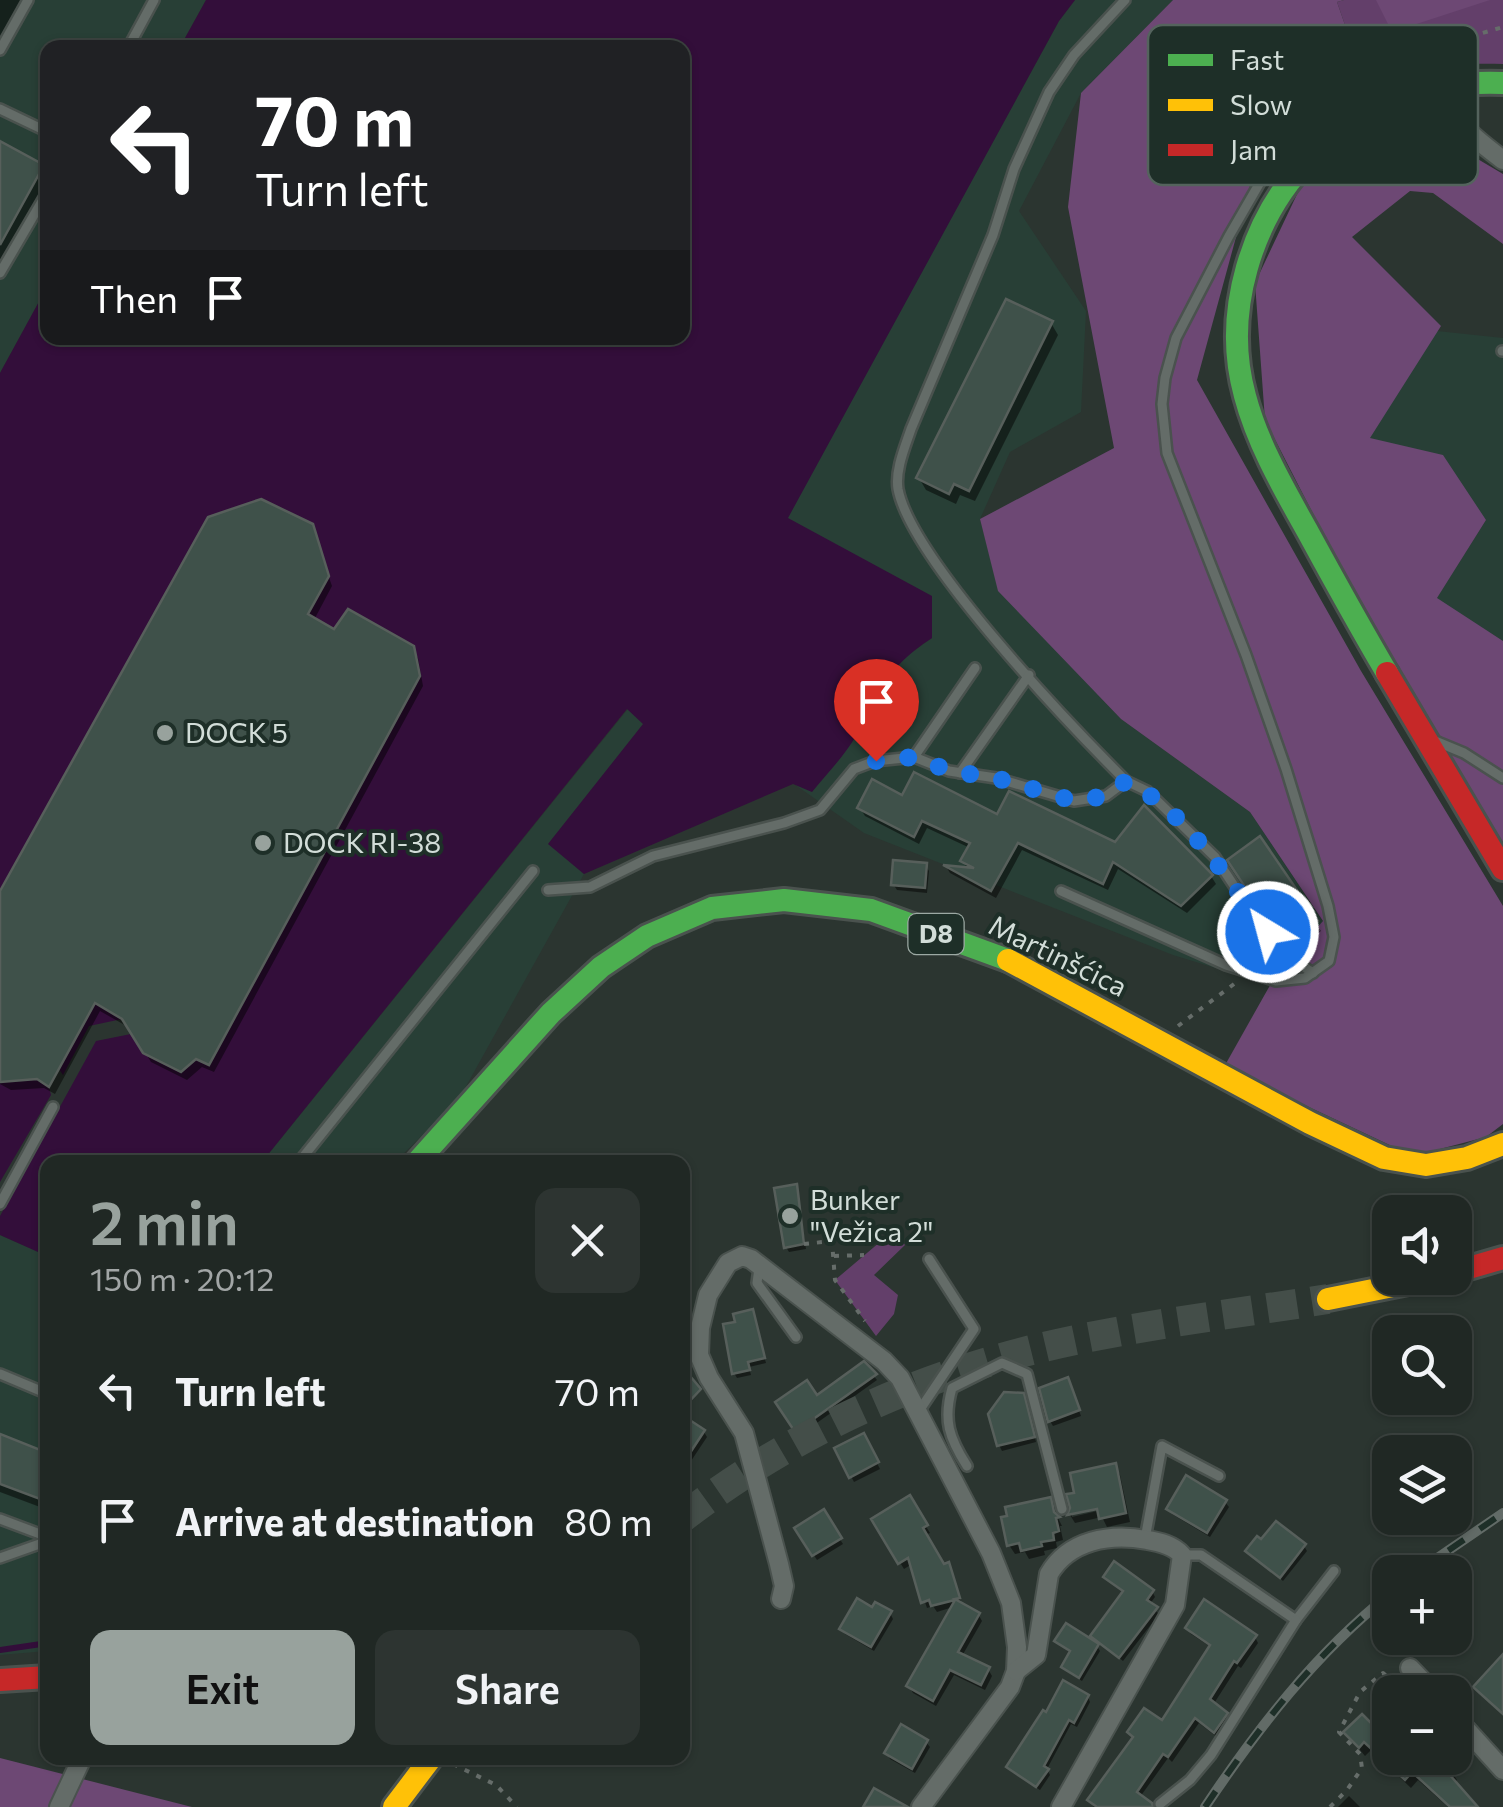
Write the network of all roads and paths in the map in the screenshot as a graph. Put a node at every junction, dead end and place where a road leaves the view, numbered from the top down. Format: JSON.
{"nodes":[{"id":1,"x":28,"y":0,"type":"edge"},
{"id":2,"x":154,"y":0,"type":"edge"},
{"id":3,"x":1125,"y":0,"type":"edge"},
{"id":4,"x":1503,"y":27,"type":"edge"},
{"id":5,"x":1478,"y":34,"type":"edge"},
{"id":6,"x":132,"y":40,"type":"edge"},
{"id":7,"x":0,"y":50,"type":"edge"},
{"id":8,"x":1478,"y":83,"type":"edge"},
{"id":9,"x":1503,"y":83,"type":"edge"},
{"id":10,"x":0,"y":109,"type":"edge"},
{"id":11,"x":40,"y":128,"type":"edge"},
{"id":12,"x":1478,"y":138,"type":"edge"},
{"id":13,"x":1503,"y":160,"type":"edge"},
{"id":14,"x":1259,"y":185,"type":"edge"},
{"id":15,"x":1287,"y":185,"type":"edge"},
{"id":16,"x":40,"y":205,"type":"edge"},
{"id":17,"x":0,"y":273,"type":"edge"},
{"id":18,"x":975,"y":668,"type":"dead end"},
{"id":19,"x":1029,"y":675,"type":"junction"},
{"id":20,"x":1422,"y":736,"type":"junction"},
{"id":21,"x":914,"y":757,"type":"junction"},
{"id":22,"x":960,"y":774,"type":"junction"},
{"id":23,"x":1503,"y":778,"type":"edge"},
{"id":24,"x":1126,"y":781,"type":"junction"},
{"id":25,"x":1503,"y":869,"type":"edge"},
{"id":26,"x":533,"y":871,"type":"dead end"},
{"id":27,"x":548,"y":890,"type":"dead end"},
{"id":28,"x":1061,"y":891,"type":"dead end"},
{"id":29,"x":1253,"y":972,"type":"junction"},
{"id":30,"x":1313,"y":972,"type":"junction"},
{"id":31,"x":1141,"y":1030,"type":"junction"},
{"id":32,"x":53,"y":1107,"type":"dead end"},
{"id":33,"x":1503,"y":1144,"type":"edge"},
{"id":34,"x":305,"y":1155,"type":"edge"},
{"id":35,"x":423,"y":1155,"type":"edge"},
{"id":36,"x":0,"y":1204,"type":"edge"},
{"id":37,"x":804,"y":1244,"type":"dead end"},
{"id":38,"x":864,"y":1255,"type":"dead end"},
{"id":39,"x":834,"y":1256,"type":"junction"},
{"id":40,"x":1503,"y":1258,"type":"edge"},
{"id":41,"x":928,"y":1259,"type":"dead end"},
{"id":42,"x":760,"y":1266,"type":"junction"},
{"id":43,"x":1472,"y":1267,"type":"edge"},
{"id":44,"x":1372,"y":1290,"type":"edge"},
{"id":45,"x":1328,"y":1299,"type":"tunnel mouth"},
{"id":46,"x":866,"y":1322,"type":"dead end"},
{"id":47,"x":796,"y":1336,"type":"dead end"},
{"id":48,"x":0,"y":1374,"type":"edge"},
{"id":49,"x":40,"y":1391,"type":"edge"},
{"id":50,"x":945,"y":1411,"type":"junction"},
{"id":51,"x":919,"y":1412,"type":"junction"},
{"id":52,"x":928,"y":1429,"type":"junction"},
{"id":53,"x":967,"y":1466,"type":"dead end"},
{"id":54,"x":1219,"y":1476,"type":"dead end"},
{"id":55,"x":1062,"y":1509,"type":"dead end"},
{"id":56,"x":0,"y":1519,"type":"edge"},
{"id":57,"x":40,"y":1536,"type":"edge"},
{"id":58,"x":1145,"y":1540,"type":"junction"},
{"id":59,"x":40,"y":1542,"type":"edge"},
{"id":60,"x":1182,"y":1555,"type":"junction"},
{"id":61,"x":0,"y":1558,"type":"edge"},
{"id":62,"x":1334,"y":1571,"type":"dead end"},
{"id":63,"x":781,"y":1600,"type":"dead end"},
{"id":64,"x":1296,"y":1620,"type":"junction"},
{"id":65,"x":1410,"y":1668,"type":"dead end"},
{"id":66,"x":1016,"y":1671,"type":"junction"},
{"id":67,"x":1417,"y":1675,"type":"edge"},
{"id":68,"x":40,"y":1677,"type":"edge"},
{"id":69,"x":0,"y":1680,"type":"edge"},
{"id":70,"x":1372,"y":1682,"type":"edge"},
{"id":71,"x":1472,"y":1736,"type":"edge"},
{"id":72,"x":79,"y":1765,"type":"edge"},
{"id":73,"x":432,"y":1765,"type":"edge"},
{"id":74,"x":451,"y":1765,"type":"edge"},
{"id":75,"x":1503,"y":1770,"type":"edge"},
{"id":76,"x":1160,"y":1804,"type":"dead end"},
{"id":77,"x":59,"y":1807,"type":"edge"},
{"id":78,"x":394,"y":1807,"type":"edge"},
{"id":79,"x":517,"y":1807,"type":"edge"},
{"id":80,"x":921,"y":1807,"type":"edge"},
{"id":81,"x":1061,"y":1807,"type":"edge"},
{"id":82,"x":1330,"y":1807,"type":"edge"}],
"edges":[{"from":1,"to":7,"type":"lane"},
{"from":2,"to":6,"type":"lane"},
{"from":3,"to":19,"type":"lane"},
{"from":4,"to":5,"type":"path"},
{"from":8,"to":9,"type":"main road"},
{"from":10,"to":11,"type":"lane"},
{"from":12,"to":13,"type":"street"},
{"from":14,"to":30,"type":"lane"},
{"from":15,"to":20,"type":"main road"},
{"from":16,"to":17,"type":"lane"},
{"from":18,"to":21,"type":"lane"},
{"from":19,"to":22,"type":"lane"},
{"from":19,"to":24,"type":"lane"},
{"from":20,"to":23,"type":"lane"},
{"from":20,"to":25,"type":"main road"},
{"from":21,"to":22,"type":"lane"},
{"from":21,"to":27,"type":"lane"},
{"from":22,"to":24,"type":"lane"},
{"from":24,"to":30,"type":"lane"},
{"from":26,"to":34,"type":"lane"},
{"from":28,"to":29,"type":"lane"},
{"from":29,"to":30,"type":"lane"},
{"from":29,"to":31,"type":"path"},
{"from":31,"to":33,"type":"main road","name":"Martinšćica","number":"D8"},
{"from":31,"to":35,"type":"main road","name":"Martinšćica","number":"D8"},
{"from":32,"to":36,"type":"lane"},
{"from":37,"to":39,"type":"path"},
{"from":38,"to":39,"type":"path"},
{"from":39,"to":46,"type":"path"},
{"from":40,"to":43,"type":"main road"},
{"from":41,"to":51,"type":"lane"},
{"from":42,"to":47,"type":"lane"},
{"from":42,"to":51,"type":"street"},
{"from":42,"to":63,"type":"street"},
{"from":44,"to":45,"type":"main road"},
{"from":48,"to":49,"type":"lane"},
{"from":50,"to":52,"type":"lane"},
{"from":50,"to":53,"type":"lane"},
{"from":50,"to":55,"type":"lane"},
{"from":51,"to":52,"type":"street"},
{"from":52,"to":66,"type":"street"},
{"from":54,"to":58,"type":"lane"},
{"from":56,"to":57,"type":"lane"},
{"from":58,"to":60,"type":"street"},
{"from":58,"to":66,"type":"street"},
{"from":59,"to":61,"type":"lane"},
{"from":60,"to":64,"type":"lane"},
{"from":60,"to":81,"type":"street"},
{"from":62,"to":64,"type":"lane"},
{"from":64,"to":76,"type":"lane"},
{"from":65,"to":67,"type":"street"},
{"from":66,"to":80,"type":"street"},
{"from":68,"to":69,"type":"main road"},
{"from":70,"to":82,"type":"path"},
{"from":71,"to":75,"type":"street"},
{"from":72,"to":77,"type":"street"},
{"from":73,"to":78,"type":"main road"},
{"from":74,"to":79,"type":"path"}]}
